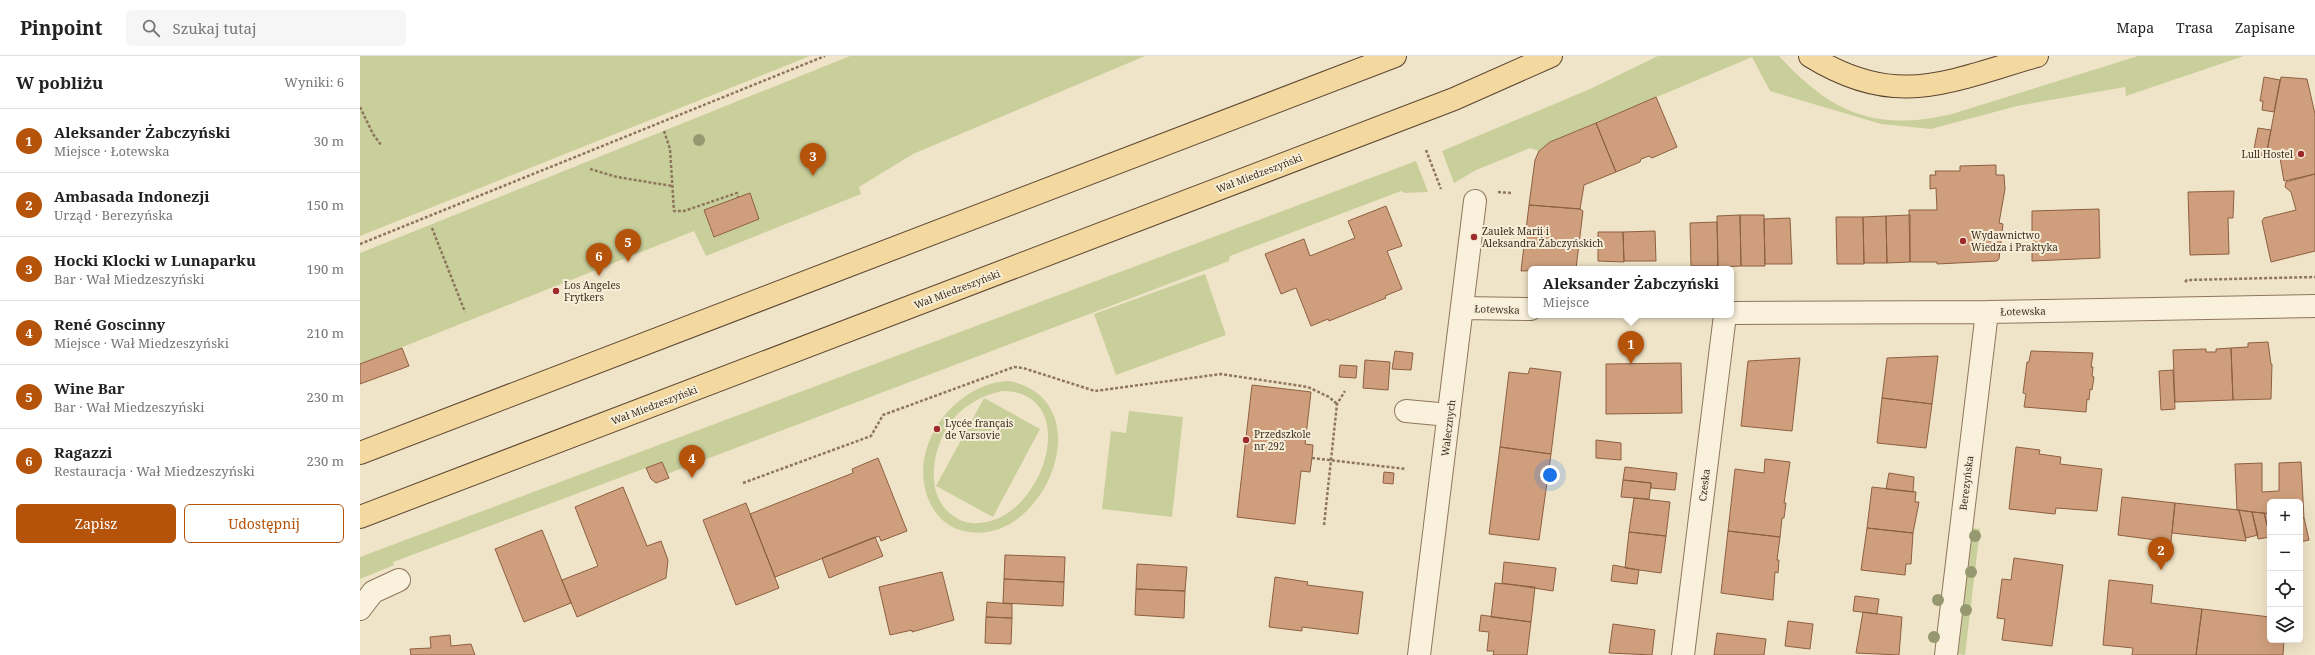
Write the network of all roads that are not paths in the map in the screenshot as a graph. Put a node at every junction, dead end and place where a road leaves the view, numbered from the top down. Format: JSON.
{"nodes":[{"id":1,"x":1395,"y":56,"type":"edge"},
{"id":2,"x":1551,"y":56,"type":"edge"},
{"id":3,"x":1810,"y":56,"type":"edge"},
{"id":4,"x":1840,"y":56,"type":"edge"},
{"id":5,"x":2037,"y":56,"type":"edge"},
{"id":6,"x":1859,"y":79,"type":"junction"},
{"id":7,"x":1475,"y":201,"type":"dead end"},
{"id":8,"x":2315,"y":306,"type":"edge"},
{"id":9,"x":1463,"y":308,"type":"junction"},
{"id":10,"x":1528,"y":310,"type":"edge"},
{"id":11,"x":1987,"y":312,"type":"junction"},
{"id":12,"x":1734,"y":313,"type":"edge"},
{"id":13,"x":1725,"y":318,"type":"edge"},
{"id":14,"x":1406,"y":411,"type":"dead end"},
{"id":15,"x":1449,"y":415,"type":"junction"},
{"id":16,"x":360,"y":453,"type":"edge"},
{"id":17,"x":360,"y":517,"type":"edge"},
{"id":18,"x":399,"y":580,"type":"dead end"},
{"id":19,"x":360,"y":609,"type":"edge"},
{"id":20,"x":1419,"y":655,"type":"edge"},
{"id":21,"x":1683,"y":655,"type":"edge"},
{"id":22,"x":1946,"y":655,"type":"edge"}],
"edges":[{"from":1,"to":16,"type":"main road"},
{"from":2,"to":17,"type":"main road","name":"Wał Miedzeszyński"},
{"from":3,"to":6,"type":"main road"},
{"from":4,"to":6,"type":"main road"},
{"from":5,"to":6,"type":"main road"},
{"from":7,"to":9,"type":"street","name":"Walecznych"},
{"from":8,"to":11,"type":"street","name":"Łotewska"},
{"from":9,"to":10,"type":"street","name":"Łotewska"},
{"from":9,"to":15,"type":"street","name":"Walecznych"},
{"from":11,"to":12,"type":"street","name":"Łotewska"},
{"from":11,"to":22,"type":"street","name":"Berezyńska"},
{"from":13,"to":21,"type":"street","name":"Czeska"},
{"from":14,"to":15,"type":"street"},
{"from":15,"to":20,"type":"street","name":"Walecznych"},
{"from":18,"to":19,"type":"street"}]}
